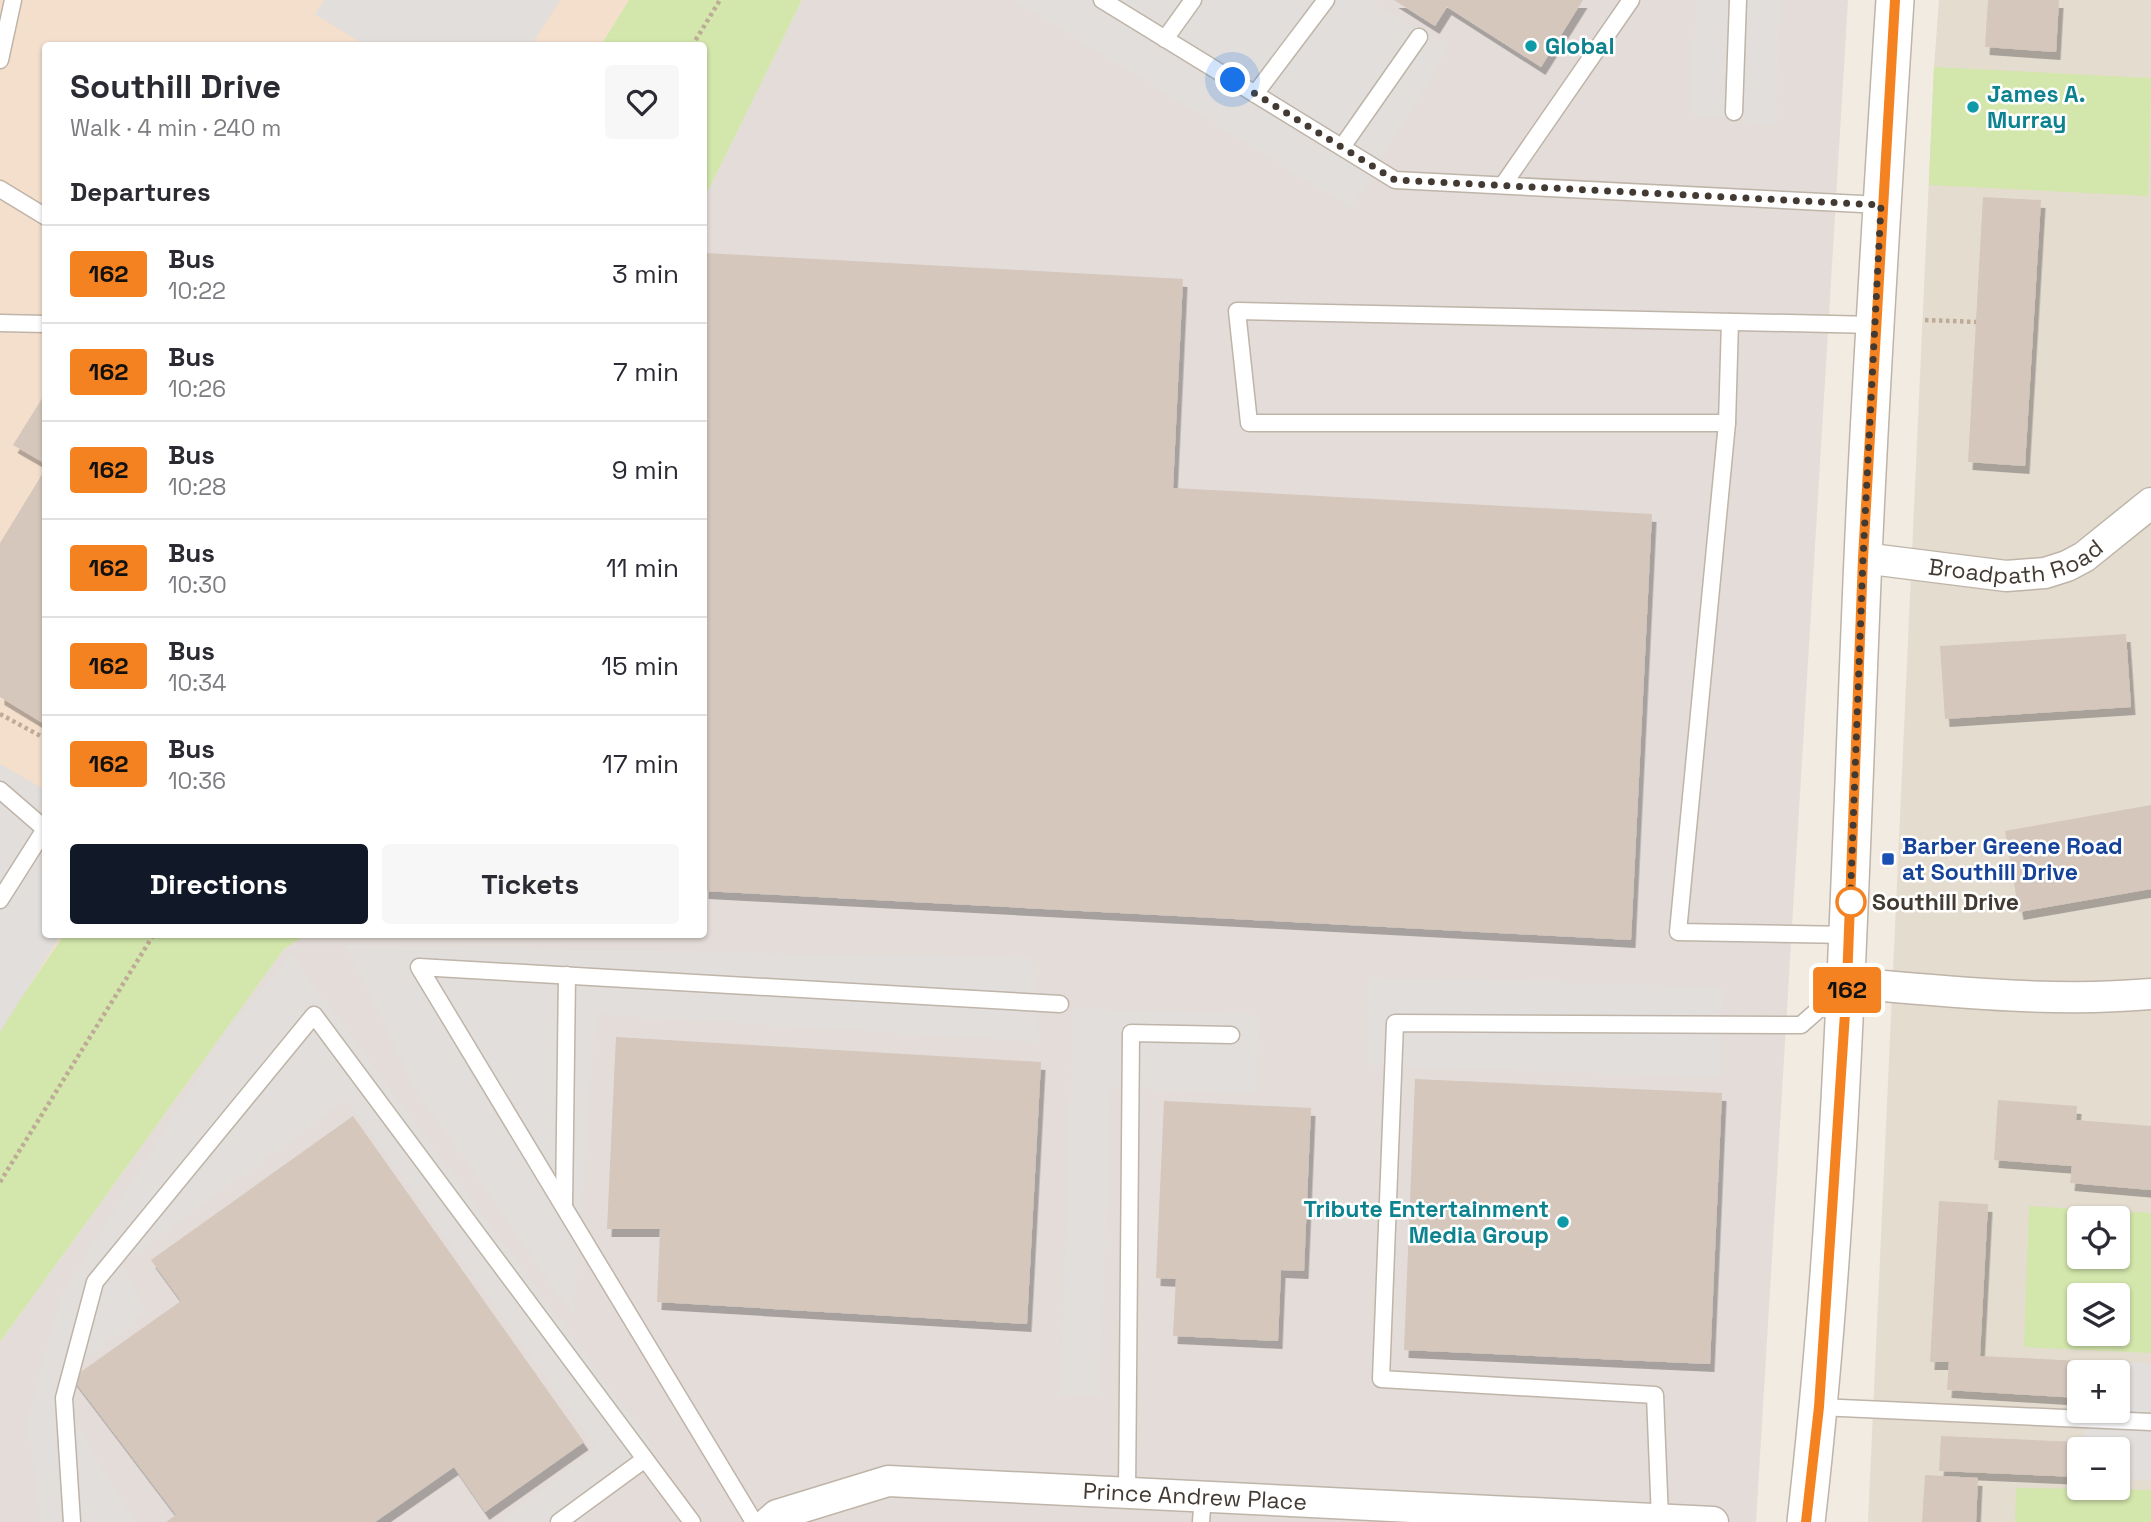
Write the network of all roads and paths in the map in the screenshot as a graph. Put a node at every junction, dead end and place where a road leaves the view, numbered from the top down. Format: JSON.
{"nodes":[{"id":1,"x":13,"y":0,"type":"edge"},
{"id":2,"x":720,"y":0,"type":"edge"},
{"id":3,"x":1102,"y":0,"type":"edge"},
{"id":4,"x":1193,"y":0,"type":"edge"},
{"id":5,"x":1326,"y":0,"type":"edge"},
{"id":6,"x":1631,"y":0,"type":"edge"},
{"id":7,"x":1738,"y":0,"type":"edge"},
{"id":8,"x":1895,"y":0,"type":"edge"},
{"id":9,"x":1419,"y":37,"type":"dead end"},
{"id":10,"x":1165,"y":39,"type":"junction"},
{"id":11,"x":694,"y":42,"type":"edge"},
{"id":12,"x":0,"y":60,"type":"edge"},
{"id":13,"x":1255,"y":94,"type":"junction"},
{"id":14,"x":1734,"y":112,"type":"dead end"},
{"id":15,"x":1342,"y":147,"type":"junction"},
{"id":16,"x":1503,"y":186,"type":"junction"},
{"id":17,"x":0,"y":188,"type":"edge"},
{"id":18,"x":1881,"y":205,"type":"junction"},
{"id":19,"x":42,"y":214,"type":"edge"},
{"id":20,"x":1925,"y":320,"type":"dead end"},
{"id":21,"x":1730,"y":322,"type":"junction"},
{"id":22,"x":1976,"y":322,"type":"dead end"},
{"id":23,"x":0,"y":323,"type":"edge"},
{"id":24,"x":42,"y":324,"type":"edge"},
{"id":25,"x":1875,"y":325,"type":"junction"},
{"id":26,"x":1727,"y":423,"type":"junction"},
{"id":27,"x":2151,"y":503,"type":"edge"},
{"id":28,"x":1863,"y":558,"type":"junction"},
{"id":29,"x":0,"y":714,"type":"edge"},
{"id":30,"x":42,"y":737,"type":"edge"},
{"id":31,"x":0,"y":790,"type":"edge"},
{"id":32,"x":42,"y":826,"type":"edge"},
{"id":33,"x":42,"y":834,"type":"edge"},
{"id":34,"x":0,"y":900,"type":"edge"},
{"id":35,"x":1850,"y":935,"type":"junction"},
{"id":36,"x":152,"y":938,"type":"edge"},
{"id":37,"x":567,"y":975,"type":"junction"},
{"id":38,"x":1847,"y":983,"type":"junction"},
{"id":39,"x":2151,"y":995,"type":"edge"},
{"id":40,"x":1060,"y":1004,"type":"dead end"},
{"id":41,"x":1231,"y":1035,"type":"dead end"},
{"id":42,"x":0,"y":1182,"type":"edge"},
{"id":43,"x":564,"y":1206,"type":"junction"},
{"id":44,"x":1819,"y":1407,"type":"junction"},
{"id":45,"x":2151,"y":1422,"type":"edge"},
{"id":46,"x":645,"y":1459,"type":"junction"},
{"id":47,"x":1128,"y":1492,"type":"junction"},
{"id":48,"x":1202,"y":1509,"type":"edge"},
{"id":49,"x":1589,"y":1519,"type":"edge"},
{"id":50,"x":1660,"y":1519,"type":"junction"},
{"id":51,"x":72,"y":1522,"type":"edge"},
{"id":52,"x":559,"y":1522,"type":"edge"},
{"id":53,"x":692,"y":1522,"type":"edge"},
{"id":54,"x":754,"y":1522,"type":"edge"},
{"id":55,"x":768,"y":1522,"type":"edge"},
{"id":56,"x":1713,"y":1522,"type":"edge"},
{"id":57,"x":1806,"y":1522,"type":"edge"}],
"edges":[{"from":1,"to":12,"type":"lane"},
{"from":2,"to":11,"type":"path"},
{"from":3,"to":10,"type":"lane"},
{"from":4,"to":10,"type":"lane"},
{"from":5,"to":13,"type":"lane"},
{"from":6,"to":16,"type":"lane"},
{"from":7,"to":14,"type":"lane"},
{"from":8,"to":18,"type":"street"},
{"from":9,"to":15,"type":"lane"},
{"from":10,"to":13,"type":"lane"},
{"from":13,"to":15,"type":"lane"},
{"from":15,"to":16,"type":"lane"},
{"from":16,"to":18,"type":"lane"},
{"from":17,"to":19,"type":"lane"},
{"from":18,"to":25,"type":"street"},
{"from":20,"to":22,"type":"path"},
{"from":21,"to":25,"type":"lane"},
{"from":21,"to":26,"type":"lane"},
{"from":21,"to":26,"type":"lane"},
{"from":23,"to":24,"type":"lane"},
{"from":25,"to":28,"type":"street"},
{"from":26,"to":35,"type":"lane"},
{"from":27,"to":28,"type":"street","name":"Broadpath Road"},
{"from":28,"to":35,"type":"street"},
{"from":29,"to":30,"type":"path"},
{"from":31,"to":32,"type":"lane"},
{"from":33,"to":34,"type":"lane"},
{"from":35,"to":38,"type":"street"},
{"from":36,"to":42,"type":"path"},
{"from":37,"to":40,"type":"lane"},
{"from":37,"to":43,"type":"lane"},
{"from":37,"to":43,"type":"lane"},
{"from":38,"to":39,"type":"street"},
{"from":38,"to":44,"type":"street"},
{"from":38,"to":50,"type":"lane"},
{"from":41,"to":47,"type":"lane"},
{"from":43,"to":54,"type":"lane"},
{"from":44,"to":45,"type":"lane"},
{"from":44,"to":57,"type":"street"},
{"from":46,"to":51,"type":"lane"},
{"from":46,"to":52,"type":"lane"},
{"from":46,"to":53,"type":"lane"},
{"from":47,"to":48,"type":"street","name":"Prince Andrew Place"},
{"from":47,"to":55,"type":"street","name":"Prince Andrew Place"},
{"from":48,"to":49,"type":"street","name":"Prince Andrew Place"},
{"from":49,"to":50,"type":"street","name":"Prince Andrew Place"},
{"from":50,"to":56,"type":"street","name":"Prince Andrew Place"}]}
